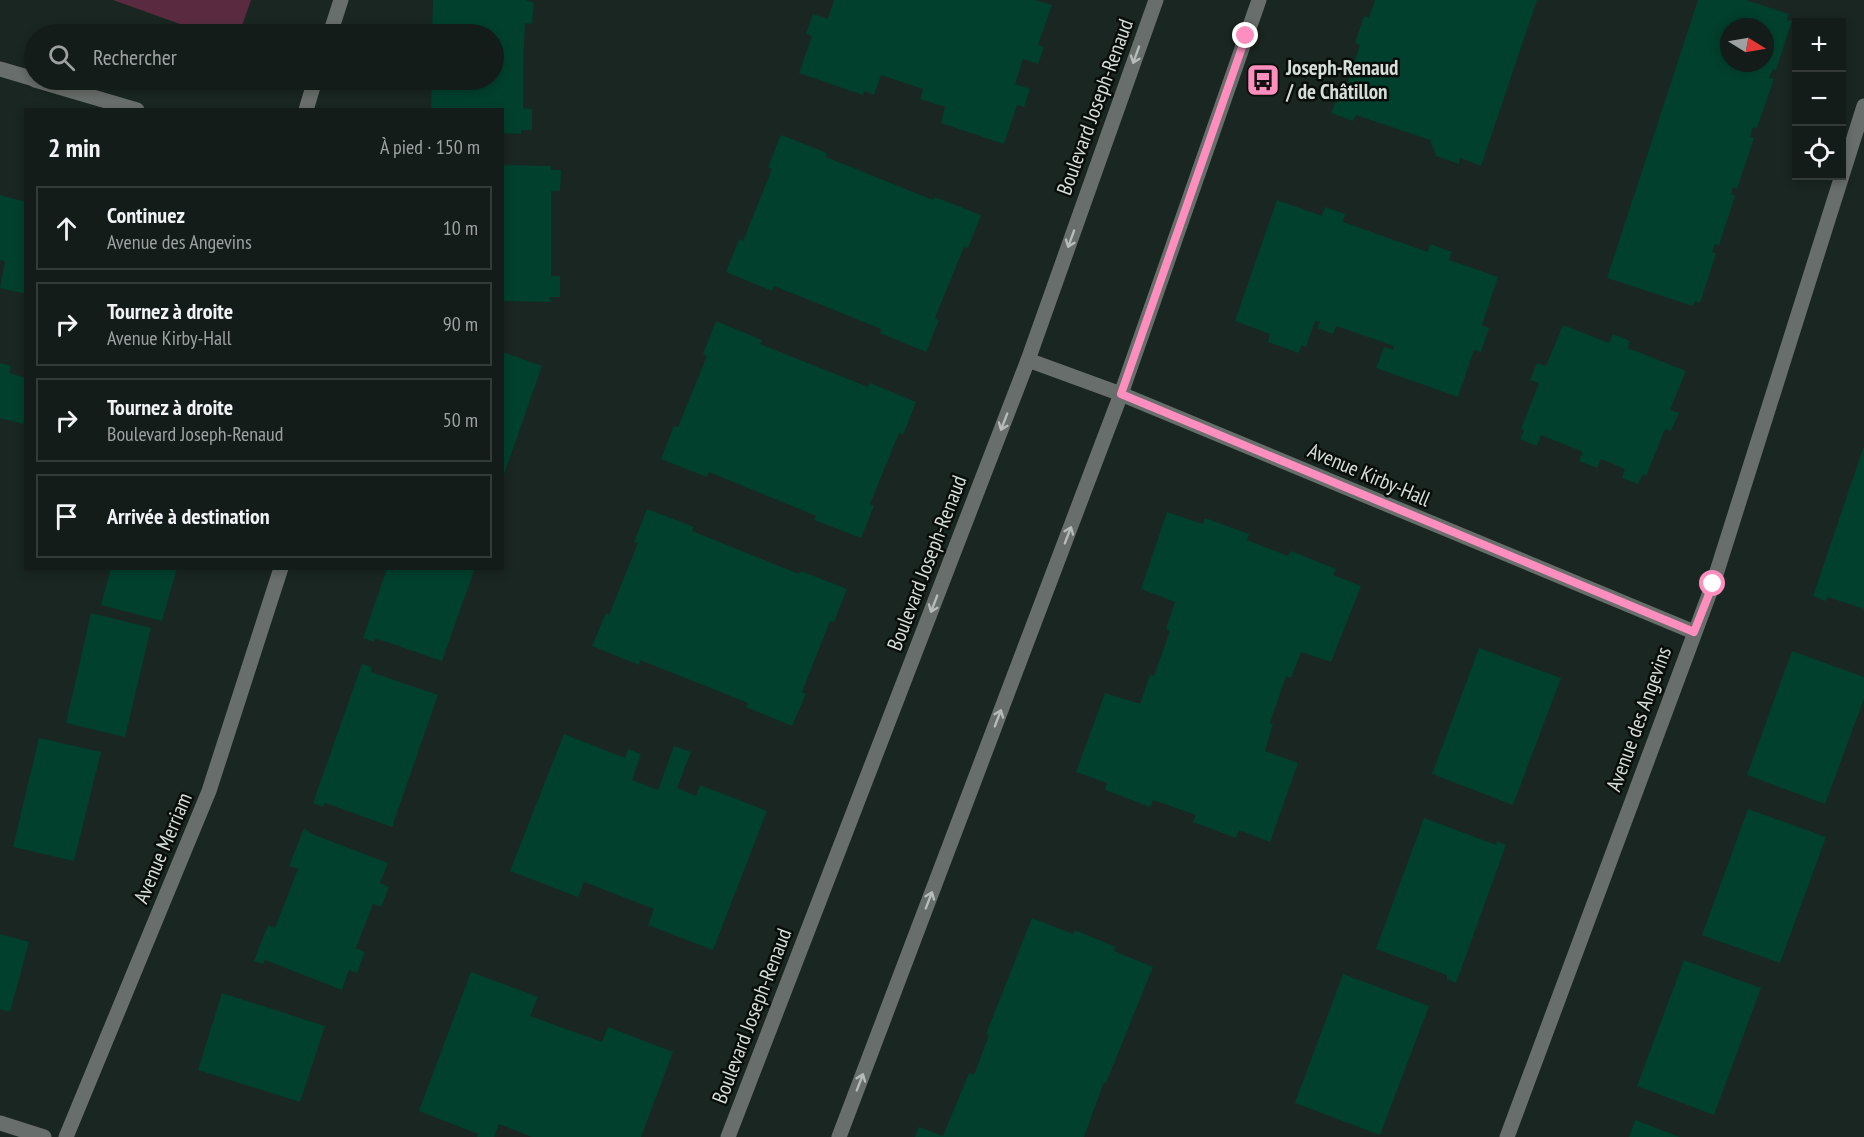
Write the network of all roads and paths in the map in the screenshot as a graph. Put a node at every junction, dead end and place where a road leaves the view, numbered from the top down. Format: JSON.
{"nodes":[{"id":1,"x":341,"y":0,"type":"edge"},
{"id":2,"x":1156,"y":0,"type":"edge"},
{"id":3,"x":1259,"y":0,"type":"edge"},
{"id":4,"x":333,"y":24,"type":"edge"},
{"id":5,"x":0,"y":69,"type":"edge"},
{"id":6,"x":24,"y":77,"type":"edge"},
{"id":7,"x":69,"y":90,"type":"edge"},
{"id":8,"x":312,"y":90,"type":"edge"},
{"id":9,"x":1864,"y":106,"type":"edge"},
{"id":10,"x":130,"y":108,"type":"edge"},
{"id":11,"x":307,"y":108,"type":"edge"},
{"id":12,"x":1028,"y":360,"type":"junction"},
{"id":13,"x":1121,"y":394,"type":"junction"},
{"id":14,"x":280,"y":570,"type":"edge"},
{"id":15,"x":1694,"y":632,"type":"junction"},
{"id":16,"x":0,"y":1123,"type":"edge"},
{"id":17,"x":44,"y":1137,"type":"edge"},
{"id":18,"x":66,"y":1137,"type":"edge"},
{"id":19,"x":728,"y":1137,"type":"edge"},
{"id":20,"x":839,"y":1137,"type":"edge"},
{"id":21,"x":1507,"y":1137,"type":"edge"}],
"edges":[{"from":1,"to":4,"type":"street"},
{"from":2,"to":12,"type":"street","name":"Boulevard Joseph-Renaud","one_way":true},
{"from":3,"to":13,"type":"street"},
{"from":5,"to":6,"type":"street"},
{"from":7,"to":10,"type":"street"},
{"from":8,"to":11,"type":"street"},
{"from":9,"to":15,"type":"street","name":"Avenue des Angevins"},
{"from":12,"to":13,"type":"street","name":"Avenue Kirby-Hall"},
{"from":12,"to":19,"type":"street","name":"Boulevard Joseph-Renaud","one_way":true},
{"from":13,"to":15,"type":"street","name":"Avenue Kirby-Hall"},
{"from":20,"to":13,"type":"street","one_way":true},
{"from":14,"to":18,"type":"street","name":"Avenue Merriam"},
{"from":15,"to":21,"type":"street","name":"Avenue des Angevins"},
{"from":16,"to":17,"type":"street"}]}
